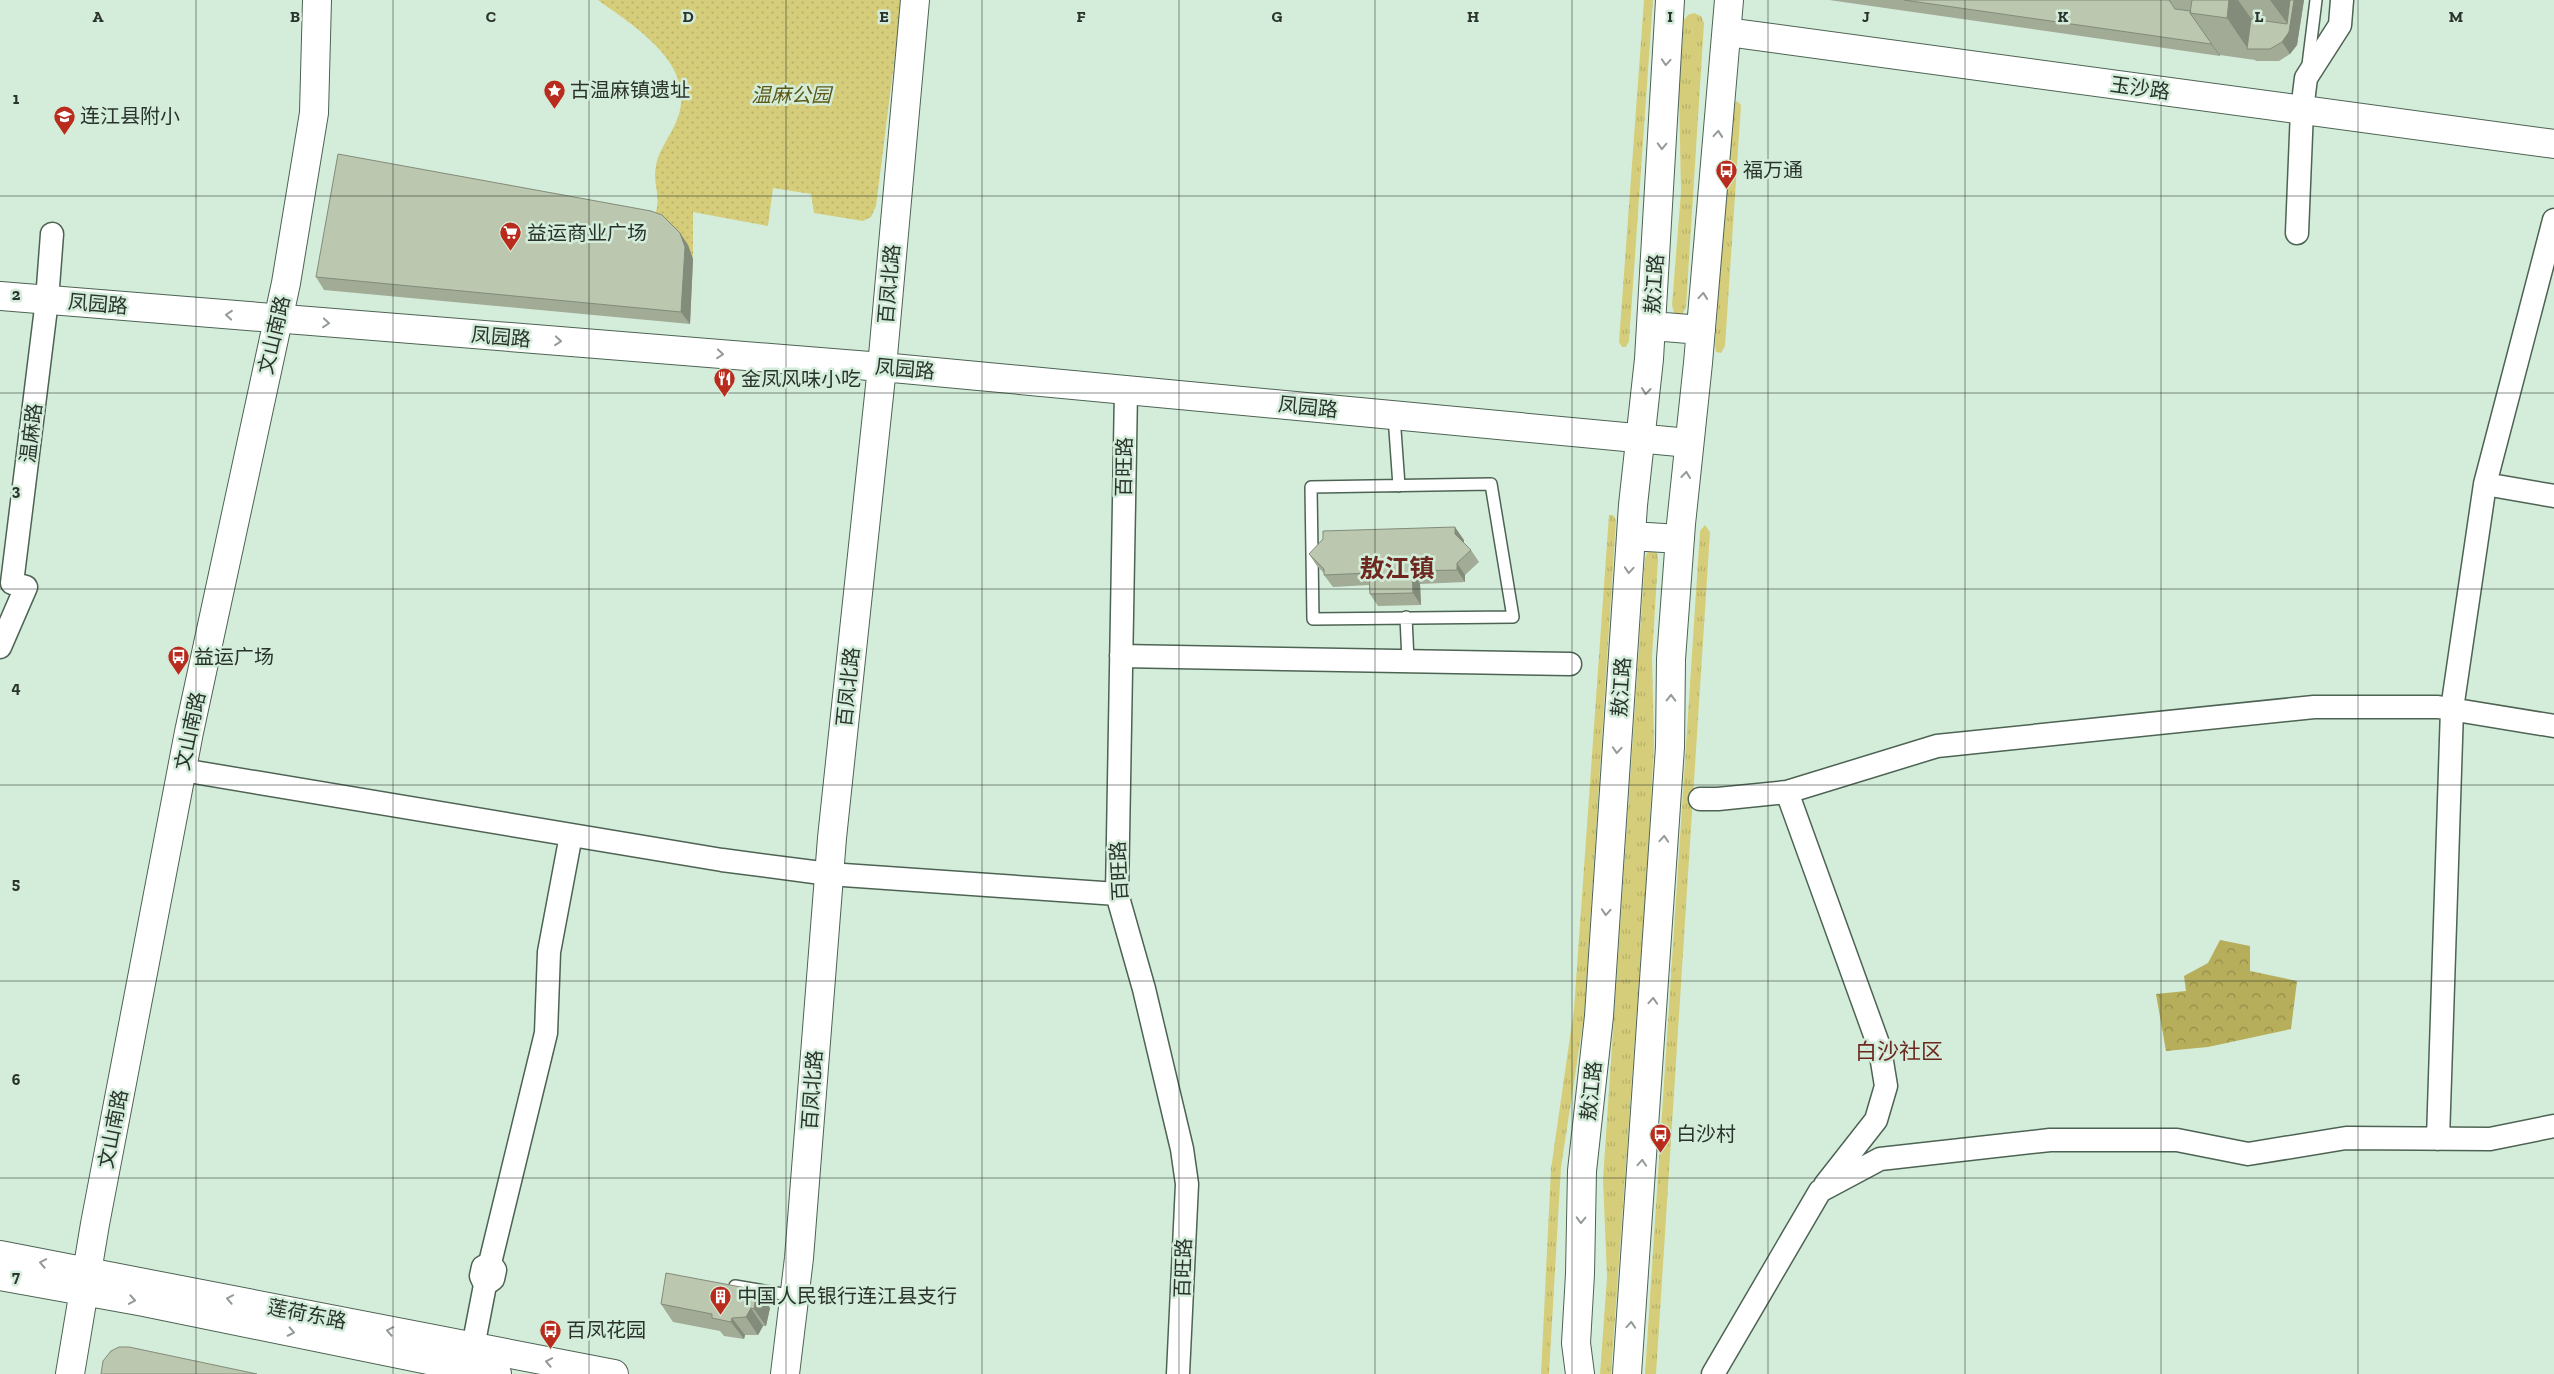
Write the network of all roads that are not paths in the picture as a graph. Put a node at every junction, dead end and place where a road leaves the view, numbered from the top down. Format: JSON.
{"nodes":[{"id":1,"x":317,"y":0,"type":"edge"},
{"id":2,"x":915,"y":0,"type":"edge"},
{"id":3,"x":1670,"y":0,"type":"edge"},
{"id":4,"x":1728,"y":0,"type":"edge"},
{"id":5,"x":2316,"y":0,"type":"edge"},
{"id":6,"x":2342,"y":0,"type":"edge"},
{"id":7,"x":1726,"y":32,"type":"junction"},
{"id":8,"x":2306,"y":78,"type":"junction"},
{"id":9,"x":2302,"y":110,"type":"junction"},
{"id":10,"x":2554,"y":144,"type":"edge"},
{"id":11,"x":2554,"y":220,"type":"edge"},
{"id":12,"x":52,"y":234,"type":"dead end"},
{"id":13,"x":2297,"y":234,"type":"dead end"},
{"id":14,"x":0,"y":296,"type":"edge"},
{"id":15,"x":47,"y":300,"type":"junction"},
{"id":16,"x":278,"y":319,"type":"junction"},
{"id":17,"x":1652,"y":326,"type":"junction"},
{"id":18,"x":1700,"y":330,"type":"junction"},
{"id":19,"x":882,"y":367,"type":"junction"},
{"id":20,"x":1126,"y":390,"type":"junction"},
{"id":21,"x":1394,"y":416,"type":"junction"},
{"id":22,"x":1641,"y":438,"type":"junction"},
{"id":23,"x":1690,"y":443,"type":"junction"},
{"id":24,"x":2485,"y":484,"type":"junction"},
{"id":25,"x":1399,"y":486,"type":"junction"},
{"id":26,"x":2554,"y":496,"type":"edge"},
{"id":27,"x":1631,"y":536,"type":"junction"},
{"id":28,"x":1680,"y":540,"type":"junction"},
{"id":29,"x":1406,"y":617,"type":"junction"},
{"id":30,"x":0,"y":647,"type":"edge"},
{"id":31,"x":1120,"y":656,"type":"junction"},
{"id":32,"x":1408,"y":661,"type":"junction"},
{"id":33,"x":1570,"y":664,"type":"dead end"},
{"id":34,"x":2452,"y":709,"type":"junction"},
{"id":35,"x":2554,"y":726,"type":"edge"},
{"id":36,"x":182,"y":770,"type":"junction"},
{"id":37,"x":1786,"y":792,"type":"junction"},
{"id":38,"x":1700,"y":798,"type":"dead end"},
{"id":39,"x":571,"y":835,"type":"junction"},
{"id":40,"x":828,"y":874,"type":"junction"},
{"id":41,"x":1117,"y":894,"type":"junction"},
{"id":42,"x":2554,"y":1126,"type":"edge"},
{"id":43,"x":2438,"y":1139,"type":"junction"},
{"id":44,"x":1820,"y":1191,"type":"junction"},
{"id":45,"x":0,"y":1255,"type":"edge"},
{"id":46,"x":0,"y":1276,"type":"edge"},
{"id":47,"x":85,"y":1281,"type":"junction"},
{"id":48,"x":728,"y":1285,"type":"edge"},
{"id":49,"x":795,"y":1296,"type":"junction"},
{"id":50,"x":1576,"y":1343,"type":"junction"},
{"id":51,"x":474,"y":1347,"type":"junction"},
{"id":52,"x":429,"y":1367,"type":"edge"},
{"id":53,"x":70,"y":1374,"type":"edge"},
{"id":54,"x":497,"y":1374,"type":"edge"},
{"id":55,"x":614,"y":1374,"type":"edge"},
{"id":56,"x":785,"y":1374,"type":"edge"},
{"id":57,"x":1178,"y":1374,"type":"edge"},
{"id":58,"x":1566,"y":1374,"type":"edge"},
{"id":59,"x":1580,"y":1374,"type":"edge"},
{"id":60,"x":1627,"y":1374,"type":"edge"},
{"id":61,"x":1713,"y":1374,"type":"edge"}],
"edges":[{"from":1,"to":16,"type":"main road","name":"文山南路"},
{"from":2,"to":19,"type":"main road","name":"百凤北路"},
{"from":3,"to":17,"type":"main road","name":"敖江路","one_way":true},
{"from":4,"to":7,"type":"main road"},
{"from":5,"to":8,"type":"lane"},
{"from":6,"to":8,"type":"street"},
{"from":7,"to":9,"type":"main road","name":"玉沙路"},
{"from":18,"to":7,"type":"main road","one_way":true},
{"from":8,"to":9,"type":"street"},
{"from":9,"to":10,"type":"main road","name":"玉沙路"},
{"from":9,"to":13,"type":"street"},
{"from":11,"to":24,"type":"street"},
{"from":12,"to":15,"type":"street","name":"温麻路"},
{"from":14,"to":15,"type":"main road","name":"凤园路"},
{"from":16,"to":15,"type":"main road","name":"凤园路","one_way":true},
{"from":15,"to":30,"type":"street","name":"温麻路"},
{"from":16,"to":19,"type":"main road","name":"凤园路","one_way":true},
{"from":16,"to":36,"type":"main road","name":"文山南路"},
{"from":17,"to":18,"type":"main road"},
{"from":17,"to":22,"type":"main road","name":"敖江路","one_way":true},
{"from":18,"to":23,"type":"main road"},
{"from":19,"to":20,"type":"main road","name":"凤园路"},
{"from":19,"to":40,"type":"main road","name":"百凤北路"},
{"from":20,"to":21,"type":"main road","name":"凤园路"},
{"from":20,"to":31,"type":"street","name":"百旺路"},
{"from":21,"to":22,"type":"main road","name":"凤园路"},
{"from":21,"to":25,"type":"lane"},
{"from":22,"to":23,"type":"main road","name":"凤园路"},
{"from":22,"to":27,"type":"main road","name":"敖江路"},
{"from":28,"to":23,"type":"main road","one_way":true},
{"from":24,"to":26,"type":"street"},
{"from":24,"to":34,"type":"street"},
{"from":25,"to":29,"type":"lane"},
{"from":25,"to":29,"type":"lane"},
{"from":27,"to":28,"type":"main road"},
{"from":27,"to":50,"type":"main road","name":"敖江路","one_way":true},
{"from":60,"to":28,"type":"main road","one_way":true},
{"from":29,"to":32,"type":"lane"},
{"from":31,"to":32,"type":"street"},
{"from":31,"to":41,"type":"street","name":"百旺路"},
{"from":32,"to":33,"type":"street"},
{"from":34,"to":35,"type":"street"},
{"from":34,"to":37,"type":"street"},
{"from":34,"to":43,"type":"street"},
{"from":36,"to":39,"type":"street"},
{"from":36,"to":47,"type":"main road","name":"文山南路"},
{"from":37,"to":38,"type":"street"},
{"from":37,"to":44,"type":"street"},
{"from":39,"to":40,"type":"street"},
{"from":39,"to":51,"type":"street"},
{"from":40,"to":41,"type":"street"},
{"from":40,"to":49,"type":"main road","name":"百凤北路"},
{"from":41,"to":57,"type":"street","name":"百旺路"},
{"from":42,"to":43,"type":"street"},
{"from":43,"to":44,"type":"street"},
{"from":44,"to":61,"type":"street"},
{"from":47,"to":45,"type":"main road","name":"莲荷东路","one_way":true},
{"from":46,"to":47,"type":"main road","name":"莲荷东路"},
{"from":51,"to":47,"type":"main road","name":"莲荷东路","one_way":true},
{"from":47,"to":52,"type":"main road","name":"莲荷东路","one_way":true},
{"from":47,"to":53,"type":"main road","name":"文山南路"},
{"from":48,"to":49,"type":"lane"},
{"from":49,"to":56,"type":"main road","name":"百凤北路"},
{"from":50,"to":58,"type":"main road"},
{"from":50,"to":59,"type":"main road","name":"敖江路"},
{"from":55,"to":51,"type":"main road","name":"莲荷东路","one_way":true},
{"from":52,"to":54,"type":"main road","name":"莲荷东路"}]}
